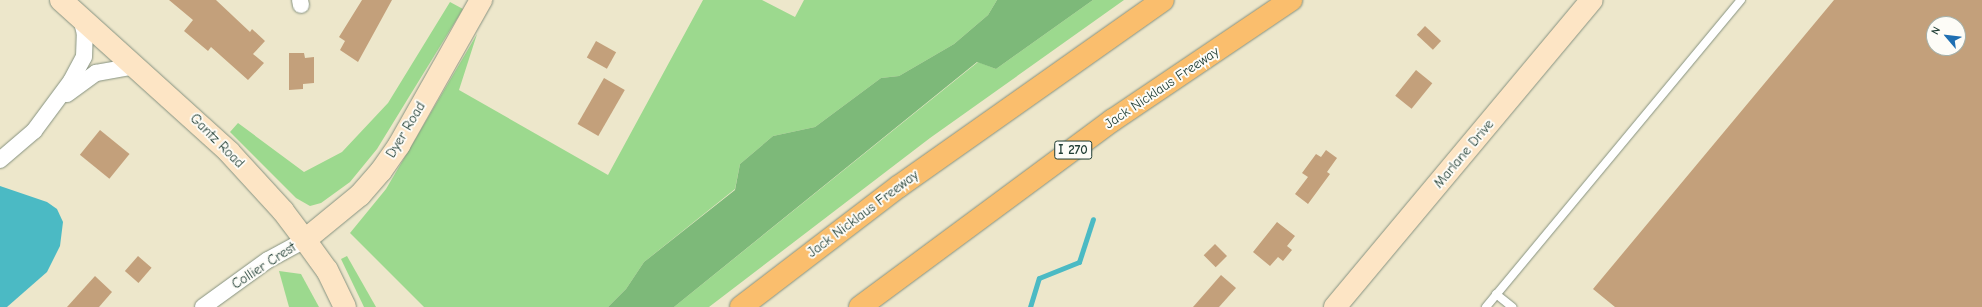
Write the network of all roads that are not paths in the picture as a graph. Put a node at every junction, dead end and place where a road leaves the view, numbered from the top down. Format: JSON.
{"nodes":[{"id":1,"x":61,"y":0,"type":"edge"},
{"id":2,"x":482,"y":0,"type":"edge"},
{"id":3,"x":1163,"y":0,"type":"edge"},
{"id":4,"x":1291,"y":0,"type":"edge"},
{"id":5,"x":1592,"y":0,"type":"edge"},
{"id":6,"x":1741,"y":0,"type":"edge"},
{"id":7,"x":81,"y":18,"type":"junction"},
{"id":8,"x":136,"y":66,"type":"junction"},
{"id":9,"x":58,"y":101,"type":"junction"},
{"id":10,"x":0,"y":160,"type":"edge"},
{"id":11,"x":305,"y":240,"type":"junction"},
{"id":12,"x":1496,"y":294,"type":"junction"},
{"id":13,"x":203,"y":307,"type":"edge"},
{"id":14,"x":345,"y":307,"type":"edge"},
{"id":15,"x":741,"y":307,"type":"edge"},
{"id":16,"x":860,"y":307,"type":"edge"},
{"id":17,"x":1335,"y":307,"type":"edge"},
{"id":18,"x":1486,"y":307,"type":"edge"},
{"id":19,"x":1512,"y":307,"type":"edge"}],
"edges":[{"from":1,"to":7,"type":"street","name":"Gantz Road"},
{"from":2,"to":11,"type":"street","name":"Dyer Road"},
{"from":3,"to":15,"type":"highway","name":"Jack Nicklaus Freeway"},
{"from":4,"to":16,"type":"highway","name":"Jack Nicklaus Freeway","number":"I 270"},
{"from":5,"to":17,"type":"street","name":"Marlane Drive"},
{"from":6,"to":12,"type":"lane"},
{"from":7,"to":8,"type":"street","name":"Gantz Road"},
{"from":7,"to":9,"type":"street"},
{"from":8,"to":9,"type":"street"},
{"from":8,"to":11,"type":"street","name":"Gantz Road"},
{"from":9,"to":10,"type":"street"},
{"from":11,"to":13,"type":"street","name":"Collier Crest"},
{"from":11,"to":14,"type":"street","name":"Gantz Road"},
{"from":12,"to":18,"type":"lane"},
{"from":12,"to":19,"type":"lane"}]}
